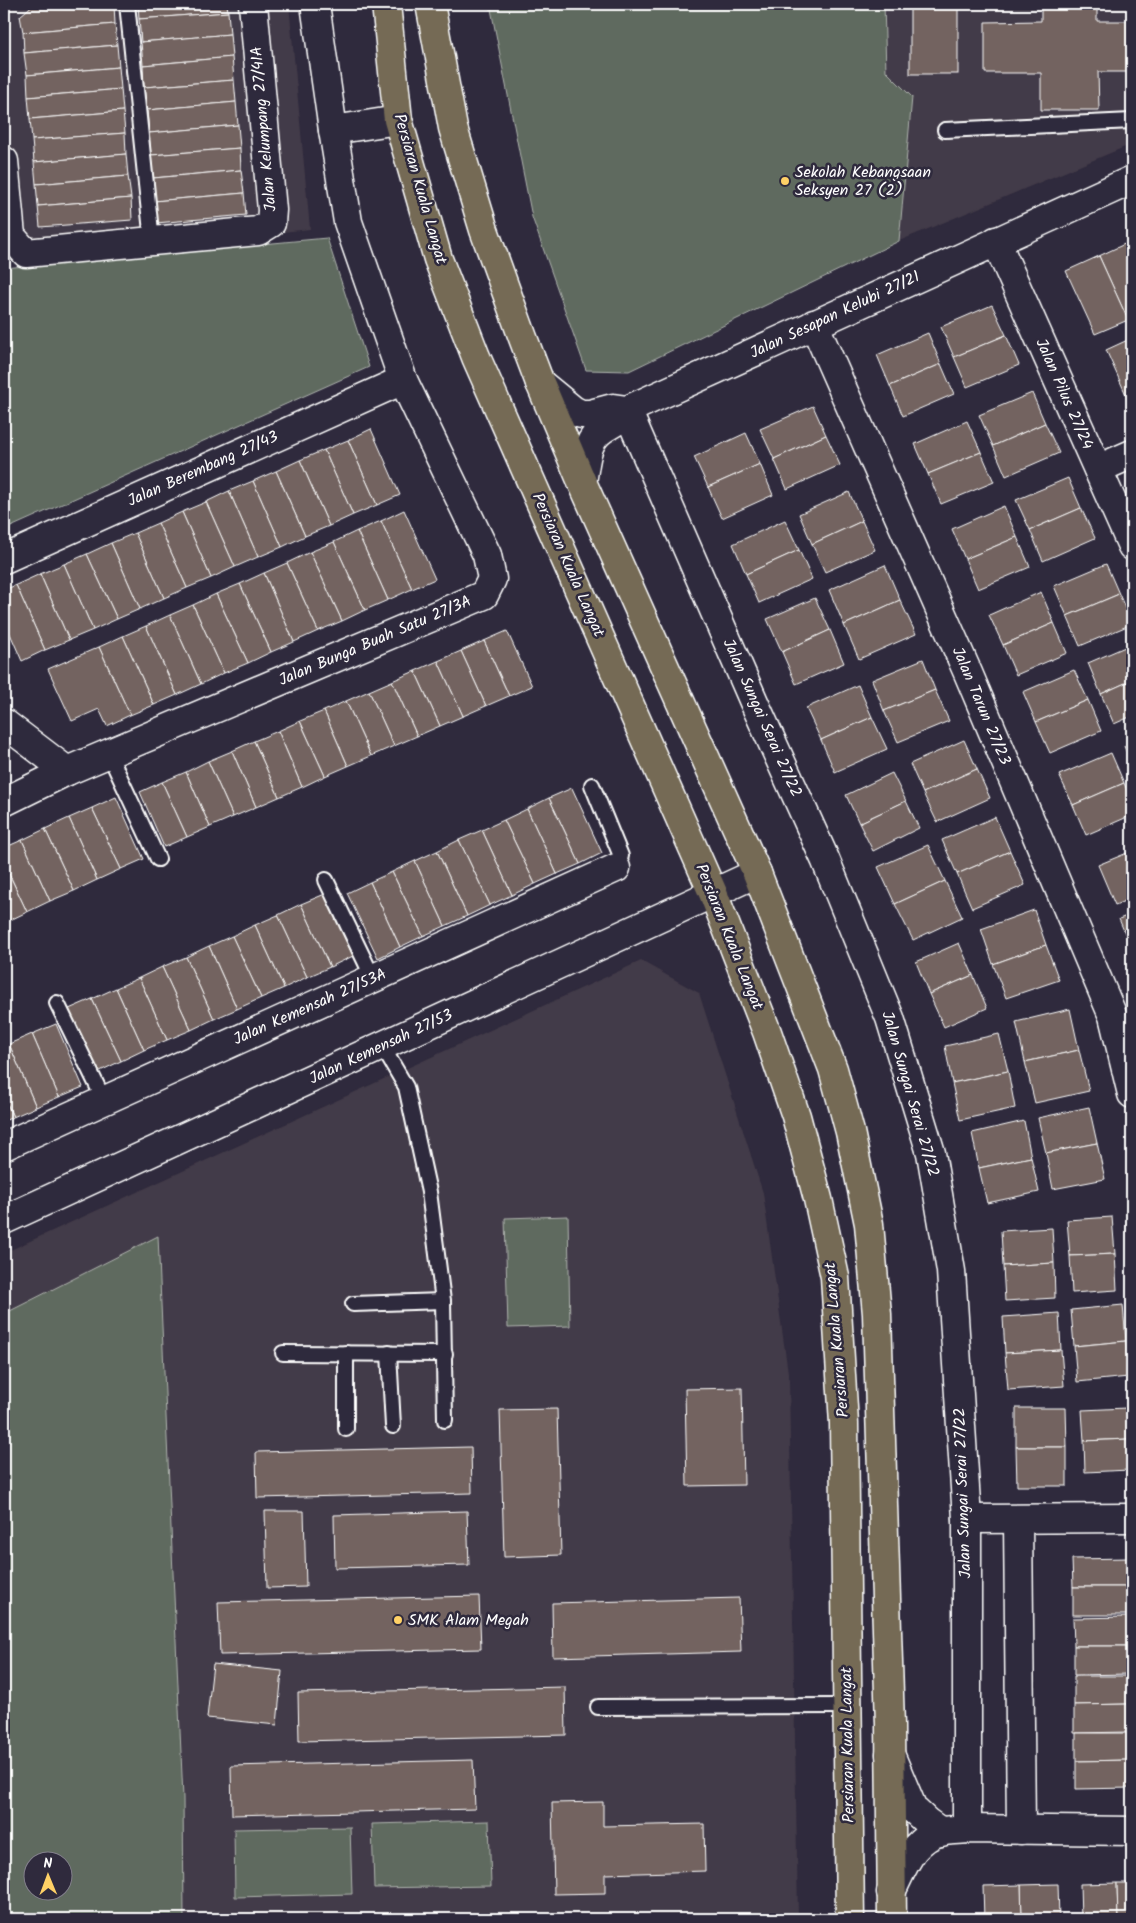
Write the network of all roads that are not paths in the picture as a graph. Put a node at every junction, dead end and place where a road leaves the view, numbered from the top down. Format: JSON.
{"nodes":[{"id":1,"x":127,"y":4,"type":"edge"},
{"id":2,"x":253,"y":4,"type":"edge"},
{"id":3,"x":315,"y":4,"type":"edge"},
{"id":4,"x":386,"y":4,"type":"edge"},
{"id":5,"x":430,"y":4,"type":"edge"},
{"id":6,"x":398,"y":120,"type":"junction"},
{"id":7,"x":1132,"y":121,"type":"edge"},
{"id":8,"x":333,"y":130,"type":"junction"},
{"id":9,"x":945,"y":130,"type":"dead end"},
{"id":10,"x":4,"y":161,"type":"edge"},
{"id":11,"x":4,"y":167,"type":"edge"},
{"id":12,"x":1132,"y":180,"type":"edge"},
{"id":13,"x":7,"y":236,"type":"edge"},
{"id":14,"x":152,"y":241,"type":"junction"},
{"id":15,"x":996,"y":241,"type":"junction"},
{"id":16,"x":814,"y":324,"type":"junction"},
{"id":17,"x":403,"y":380,"type":"junction"},
{"id":18,"x":540,"y":383,"type":"junction"},
{"id":19,"x":627,"y":410,"type":"junction"},
{"id":20,"x":1132,"y":454,"type":"edge"},
{"id":21,"x":1098,"y":469,"type":"junction"},
{"id":22,"x":582,"y":482,"type":"junction"},
{"id":23,"x":1132,"y":546,"type":"edge"},
{"id":24,"x":4,"y":559,"type":"edge"},
{"id":25,"x":4,"y":723,"type":"edge"},
{"id":26,"x":108,"y":754,"type":"junction"},
{"id":27,"x":68,"y":771,"type":"junction"},
{"id":28,"x":592,"y":785,"type":"dead end"},
{"id":29,"x":4,"y":802,"type":"edge"},
{"id":30,"x":158,"y":859,"type":"dead end"},
{"id":31,"x":616,"y":868,"type":"joint"},
{"id":32,"x":758,"y":873,"type":"junction"},
{"id":33,"x":326,"y":880,"type":"dead end"},
{"id":34,"x":713,"y":893,"type":"junction"},
{"id":35,"x":373,"y":978,"type":"junction"},
{"id":36,"x":57,"y":1003,"type":"dead end"},
{"id":37,"x":1122,"y":1011,"type":"edge"},
{"id":38,"x":382,"y":1046,"type":"junction"},
{"id":39,"x":1132,"y":1094,"type":"edge"},
{"id":40,"x":104,"y":1100,"type":"junction"},
{"id":41,"x":4,"y":1146,"type":"edge"},
{"id":42,"x":4,"y":1220,"type":"edge"},
{"id":43,"x":443,"y":1301,"type":"junction"},
{"id":44,"x":353,"y":1304,"type":"dead end"},
{"id":45,"x":283,"y":1353,"type":"dead end"},
{"id":46,"x":346,"y":1353,"type":"junction"},
{"id":47,"x":389,"y":1353,"type":"junction"},
{"id":48,"x":445,"y":1354,"type":"junction"},
{"id":49,"x":445,"y":1420,"type":"dead end"},
{"id":50,"x":393,"y":1426,"type":"dead end"},
{"id":51,"x":346,"y":1429,"type":"dead end"},
{"id":52,"x":1132,"y":1518,"type":"edge"},
{"id":53,"x":967,"y":1519,"type":"junction"},
{"id":54,"x":1018,"y":1520,"type":"junction"},
{"id":55,"x":847,"y":1706,"type":"junction"},
{"id":56,"x":598,"y":1707,"type":"dead end"},
{"id":57,"x":890,"y":1753,"type":"junction"},
{"id":58,"x":954,"y":1830,"type":"junction"},
{"id":59,"x":1021,"y":1830,"type":"junction"},
{"id":60,"x":1132,"y":1831,"type":"edge"},
{"id":61,"x":891,"y":1892,"type":"junction"},
{"id":62,"x":849,"y":1918,"type":"edge"},
{"id":63,"x":892,"y":1919,"type":"edge"}],
"edges":[{"from":1,"to":14,"type":"lane"},
{"from":2,"to":14,"type":"street","name":"Jalan Kelumpang 27/41A"},
{"from":3,"to":8,"type":"street","name":"Jalan Bunga Buah Satu 27/3A"},
{"from":4,"to":6,"type":"main road","name":"Persiaran Kuala Langat"},
{"from":5,"to":18,"type":"main road"},
{"from":6,"to":8,"type":"street"},
{"from":6,"to":34,"type":"main road","name":"Persiaran Kuala Langat"},
{"from":7,"to":9,"type":"lane"},
{"from":8,"to":17,"type":"street","name":"Jalan Bunga Buah Satu 27/3A"},
{"from":10,"to":11,"type":"street"},
{"from":11,"to":13,"type":"street"},
{"from":12,"to":15,"type":"street","name":"Jalan Sesapan Kelubi 27/21"},
{"from":13,"to":14,"type":"street"},
{"from":15,"to":16,"type":"street","name":"Jalan Sesapan Kelubi 27/21"},
{"from":15,"to":21,"type":"street","name":"Jalan Pilus 27/24"},
{"from":16,"to":19,"type":"street","name":"Jalan Sesapan Kelubi 27/21"},
{"from":16,"to":37,"type":"street","name":"Jalan Tarun 27/23"},
{"from":17,"to":24,"type":"street","name":"Jalan Berembang 27/43"},
{"from":17,"to":26,"type":"street","name":"Jalan Bunga Buah Satu 27/3A"},
{"from":18,"to":19,"type":"street","name":"Jalan Sesapan Kelubi 27/21"},
{"from":18,"to":22,"type":"main road"},
{"from":19,"to":22,"type":"street"},
{"from":19,"to":53,"type":"street","name":"Jalan Sungai Serai 27/22"},
{"from":20,"to":21,"type":"street"},
{"from":21,"to":23,"type":"street","name":"Jalan Pilus 27/24"},
{"from":22,"to":32,"type":"main road"},
{"from":25,"to":27,"type":"street"},
{"from":26,"to":27,"type":"street","name":"Jalan Bunga Buah Satu 27/3A"},
{"from":26,"to":30,"type":"lane"},
{"from":27,"to":29,"type":"street","name":"Jalan Bunga Buah Satu 27/3A"},
{"from":28,"to":31,"type":"lane"},
{"from":31,"to":35,"type":"street","name":"Jalan Kemensah 27/53A"},
{"from":32,"to":34,"type":"street","name":"Jalan Kemensah 27/53"},
{"from":32,"to":57,"type":"main road"},
{"from":33,"to":35,"type":"lane"},
{"from":34,"to":38,"type":"street","name":"Jalan Kemensah 27/53"},
{"from":34,"to":55,"type":"main road","name":"Persiaran Kuala Langat"},
{"from":35,"to":40,"type":"street","name":"Jalan Kemensah 27/53A"},
{"from":36,"to":40,"type":"lane"},
{"from":37,"to":39,"type":"street","name":"Jalan Tarun 27/23"},
{"from":38,"to":42,"type":"street","name":"Jalan Kemensah 27/53"},
{"from":38,"to":43,"type":"lane"},
{"from":40,"to":41,"type":"street","name":"Jalan Kemensah 27/53A"},
{"from":43,"to":44,"type":"lane"},
{"from":43,"to":48,"type":"lane"},
{"from":45,"to":46,"type":"lane"},
{"from":46,"to":47,"type":"lane"},
{"from":46,"to":51,"type":"lane"},
{"from":47,"to":48,"type":"lane"},
{"from":47,"to":50,"type":"lane"},
{"from":48,"to":49,"type":"lane"},
{"from":52,"to":54,"type":"street"},
{"from":53,"to":54,"type":"street"},
{"from":53,"to":58,"type":"street","name":"Jalan Sungai Serai 27/22"},
{"from":54,"to":59,"type":"street"},
{"from":55,"to":56,"type":"lane"},
{"from":55,"to":62,"type":"main road","name":"Persiaran Kuala Langat"},
{"from":57,"to":58,"type":"street"},
{"from":57,"to":61,"type":"main road"},
{"from":58,"to":59,"type":"street"},
{"from":58,"to":61,"type":"street"},
{"from":59,"to":60,"type":"street"},
{"from":61,"to":63,"type":"main road"}]}
